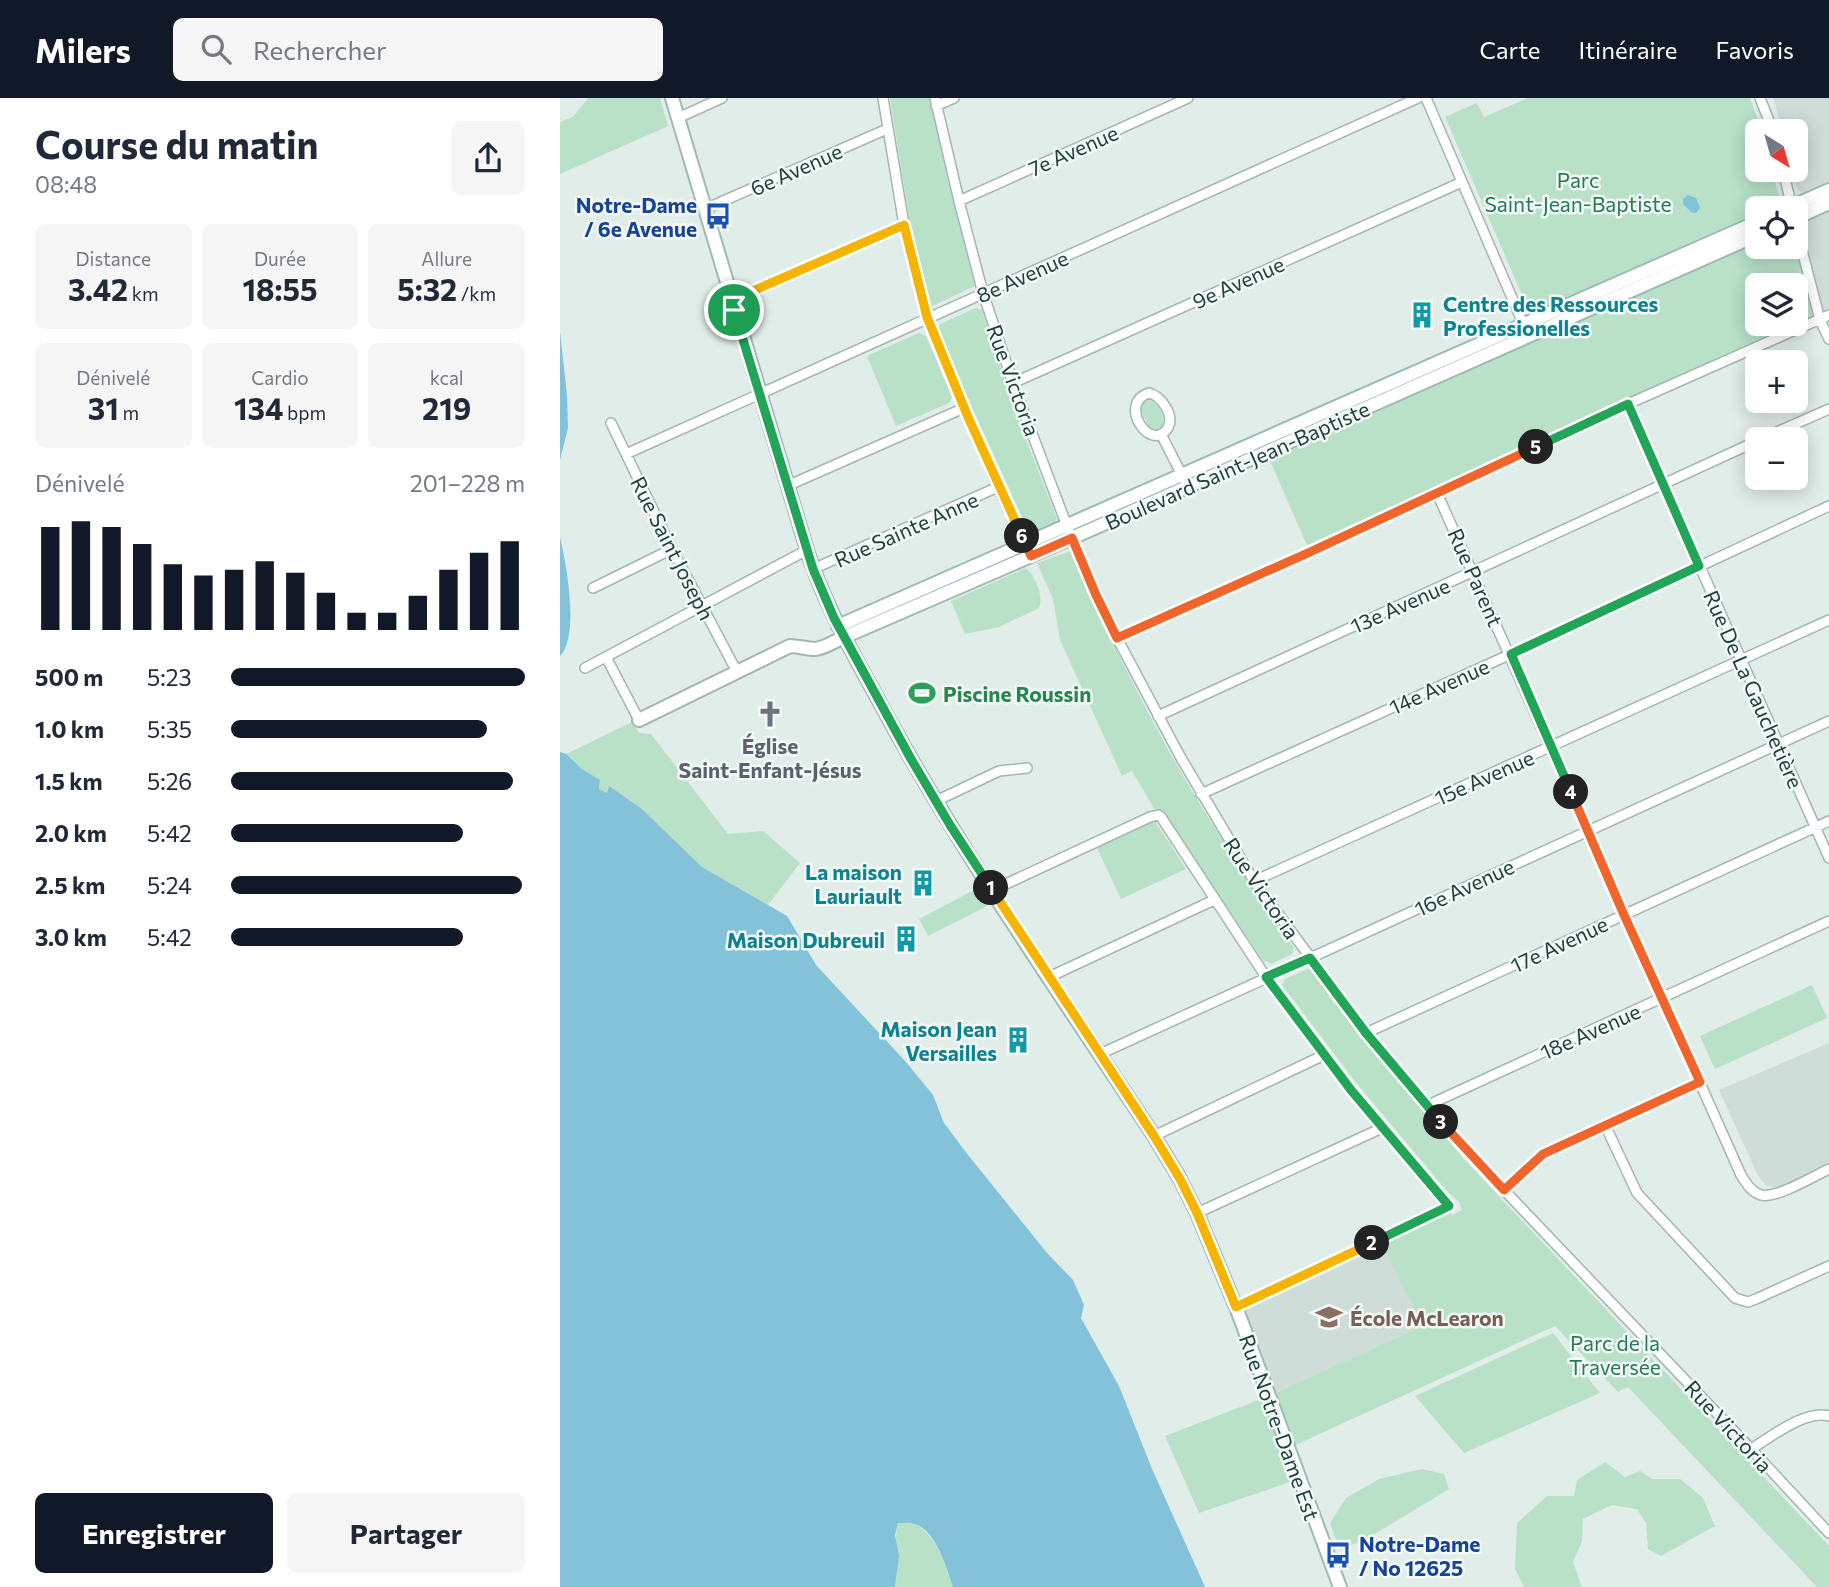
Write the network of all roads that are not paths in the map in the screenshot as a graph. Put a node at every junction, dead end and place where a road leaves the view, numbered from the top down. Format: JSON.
{"nodes":[{"id":1,"x":672,"y":98,"type":"edge"},
{"id":2,"x":722,"y":98,"type":"edge"},
{"id":3,"x":883,"y":98,"type":"edge"},
{"id":4,"x":954,"y":98,"type":"edge"},
{"id":5,"x":1188,"y":98,"type":"edge"},
{"id":6,"x":1418,"y":98,"type":"edge"},
{"id":7,"x":1426,"y":98,"type":"edge"},
{"id":8,"x":1760,"y":98,"type":"edge"},
{"id":9,"x":936,"y":102,"type":"edge"},
{"id":10,"x":678,"y":118,"type":"junction"},
{"id":11,"x":1768,"y":119,"type":"edge"},
{"id":12,"x":887,"y":129,"type":"junction"},
{"id":13,"x":1462,"y":182,"type":"junction"},
{"id":14,"x":1829,"y":190,"type":"edge"},
{"id":15,"x":959,"y":201,"type":"junction"},
{"id":16,"x":1808,"y":201,"type":"edge"},
{"id":17,"x":1829,"y":204,"type":"edge"},
{"id":18,"x":1808,"y":207,"type":"edge"},
{"id":19,"x":705,"y":209,"type":"junction"},
{"id":20,"x":904,"y":225,"type":"junction"},
{"id":21,"x":1745,"y":228,"type":"edge"},
{"id":22,"x":1745,"y":240,"type":"edge"},
{"id":23,"x":1806,"y":259,"type":"edge"},
{"id":24,"x":983,"y":293,"type":"junction"},
{"id":25,"x":732,"y":300,"type":"junction"},
{"id":26,"x":927,"y":317,"type":"junction"},
{"id":27,"x":1824,"y":318,"type":"edge"},
{"id":28,"x":1526,"y":330,"type":"junction"},
{"id":29,"x":1829,"y":339,"type":"edge"},
{"id":30,"x":1013,"y":383,"type":"junction"},
{"id":31,"x":760,"y":393,"type":"junction"},
{"id":32,"x":1628,"y":404,"type":"junction"},
{"id":33,"x":964,"y":408,"type":"junction"},
{"id":34,"x":1829,"y":409,"type":"edge"},
{"id":35,"x":611,"y":423,"type":"dead end"},
{"id":36,"x":1788,"y":427,"type":"edge"},
{"id":37,"x":1161,"y":434,"type":"junction"},
{"id":38,"x":1745,"y":446,"type":"edge"},
{"id":39,"x":1232,"y":452,"type":"junction"},
{"id":40,"x":626,"y":454,"type":"junction"},
{"id":41,"x":1236,"y":466,"type":"junction"},
{"id":42,"x":1181,"y":475,"type":"junction"},
{"id":43,"x":1663,"y":483,"type":"junction"},
{"id":44,"x":787,"y":486,"type":"junction"},
{"id":45,"x":998,"y":487,"type":"junction"},
{"id":46,"x":1188,"y":487,"type":"junction"},
{"id":47,"x":1437,"y":493,"type":"junction"},
{"id":48,"x":1829,"y":506,"type":"edge"},
{"id":49,"x":1067,"y":525,"type":"junction"},
{"id":50,"x":1072,"y":538,"type":"junction"},
{"id":51,"x":1025,"y":543,"type":"junction"},
{"id":52,"x":672,"y":549,"type":"junction"},
{"id":53,"x":807,"y":550,"type":"junction"},
{"id":54,"x":1031,"y":556,"type":"junction"},
{"id":55,"x":1699,"y":566,"type":"junction"},
{"id":56,"x":813,"y":569,"type":"junction"},
{"id":57,"x":1474,"y":572,"type":"junction"},
{"id":58,"x":944,"y":578,"type":"junction"},
{"id":59,"x":593,"y":588,"type":"dead end"},
{"id":60,"x":950,"y":591,"type":"junction"},
{"id":61,"x":702,"y":606,"type":"junction"},
{"id":62,"x":1829,"y":620,"type":"edge"},
{"id":63,"x":841,"y":631,"type":"junction"},
{"id":64,"x":1117,"y":638,"type":"junction"},
{"id":65,"x":1511,"y":654,"type":"junction"},
{"id":66,"x":606,"y":657,"type":"junction"},
{"id":67,"x":1741,"y":660,"type":"junction"},
{"id":68,"x":585,"y":668,"type":"dead end"},
{"id":69,"x":737,"y":672,"type":"junction"},
{"id":70,"x":1158,"y":716,"type":"junction"},
{"id":71,"x":639,"y":720,"type":"joint"},
{"id":72,"x":1829,"y":721,"type":"edge"},
{"id":73,"x":1779,"y":744,"type":"junction"},
{"id":74,"x":1551,"y":747,"type":"junction"},
{"id":75,"x":1027,"y":768,"type":"dead end"},
{"id":76,"x":1201,"y":794,"type":"junction"},
{"id":77,"x":936,"y":801,"type":"junction"},
{"id":78,"x":1829,"y":821,"type":"edge"},
{"id":79,"x":1815,"y":827,"type":"junction"},
{"id":80,"x":1588,"y":830,"type":"junction"},
{"id":81,"x":1829,"y":858,"type":"edge"},
{"id":82,"x":1255,"y":881,"type":"junction"},
{"id":83,"x":993,"y":890,"type":"junction"},
{"id":84,"x":1214,"y":900,"type":"junction"},
{"id":85,"x":1624,"y":915,"type":"junction"},
{"id":86,"x":1829,"y":921,"type":"edge"},
{"id":87,"x":1310,"y":958,"type":"junction"},
{"id":88,"x":1049,"y":977,"type":"junction"},
{"id":89,"x":1266,"y":977,"type":"junction"},
{"id":90,"x":1662,"y":998,"type":"junction"},
{"id":91,"x":1366,"y":1033,"type":"junction"},
{"id":92,"x":1100,"y":1054,"type":"junction"},
{"id":93,"x":1324,"y":1055,"type":"junction"},
{"id":94,"x":1700,"y":1082,"type":"junction"},
{"id":95,"x":1426,"y":1106,"type":"junction"},
{"id":96,"x":1606,"y":1126,"type":"junction"},
{"id":97,"x":1382,"y":1128,"type":"junction"},
{"id":98,"x":1154,"y":1136,"type":"junction"},
{"id":99,"x":1829,"y":1170,"type":"edge"},
{"id":100,"x":1504,"y":1190,"type":"junction"},
{"id":101,"x":1197,"y":1213,"type":"junction"},
{"id":102,"x":1829,"y":1266,"type":"edge"},
{"id":103,"x":1236,"y":1307,"type":"junction"},
{"id":104,"x":1829,"y":1416,"type":"edge"},
{"id":105,"x":1751,"y":1449,"type":"junction"},
{"id":106,"x":1829,"y":1533,"type":"edge"},
{"id":107,"x":1340,"y":1587,"type":"edge"}],
"edges":[{"from":1,"to":10,"type":"main road","name":"Rue Notre-Dame Est"},
{"from":2,"to":10,"type":"street"},
{"from":3,"to":12,"type":"street"},
{"from":4,"to":9,"type":"street"},
{"from":5,"to":15,"type":"street","name":"7e Avenue"},
{"from":6,"to":24,"type":"street","name":"8e Avenue"},
{"from":7,"to":13,"type":"street"},
{"from":8,"to":11,"type":"street"},
{"from":9,"to":15,"type":"street","name":"Rue Victoria"},
{"from":10,"to":19,"type":"main road","name":"Rue Notre-Dame Est"},
{"from":12,"to":19,"type":"street","name":"6e Avenue"},
{"from":12,"to":20,"type":"street"},
{"from":13,"to":28,"type":"street"},
{"from":13,"to":30,"type":"street","name":"9e Avenue"},
{"from":14,"to":16,"type":"main road"},
{"from":15,"to":24,"type":"street","name":"Rue Victoria"},
{"from":17,"to":18,"type":"main road"},
{"from":19,"to":25,"type":"main road","name":"Rue Notre-Dame Est"},
{"from":20,"to":25,"type":"street"},
{"from":20,"to":26,"type":"street"},
{"from":21,"to":28,"type":"main road","name":"Boulevard Saint-Jean-Baptiste"},
{"from":22,"to":28,"type":"main road","name":"Boulevard Saint-Jean-Baptiste"},
{"from":23,"to":27,"type":"street"},
{"from":24,"to":26,"type":"street","name":"8e Avenue"},
{"from":24,"to":30,"type":"street","name":"Rue Victoria"},
{"from":25,"to":31,"type":"main road","name":"Rue Notre-Dame Est"},
{"from":26,"to":31,"type":"street","name":"8e Avenue"},
{"from":26,"to":33,"type":"street"},
{"from":27,"to":29,"type":"street"},
{"from":27,"to":32,"type":"street"},
{"from":28,"to":39,"type":"main road","name":"Boulevard Saint-Jean-Baptiste"},
{"from":28,"to":41,"type":"main road","name":"Boulevard Saint-Jean-Baptiste"},
{"from":30,"to":49,"type":"street","name":"Rue Victoria"},
{"from":31,"to":40,"type":"street","name":"8e Avenue"},
{"from":31,"to":44,"type":"main road","name":"Rue Notre-Dame Est"},
{"from":32,"to":43,"type":"street","name":"Rue De La Gauchetière"},
{"from":32,"to":47,"type":"street"},
{"from":33,"to":44,"type":"street"},
{"from":33,"to":45,"type":"street"},
{"from":34,"to":36,"type":"street","name":"13e Avenue"},
{"from":35,"to":40,"type":"street","name":"Rue Saint Joseph"},
{"from":37,"to":37,"type":"street"},
{"from":37,"to":42,"type":"street"},
{"from":38,"to":43,"type":"street","name":"13e Avenue"},
{"from":39,"to":41,"type":"main road"},
{"from":39,"to":42,"type":"main road","name":"Boulevard Saint-Jean-Baptiste"},
{"from":40,"to":52,"type":"street","name":"Rue Saint Joseph"},
{"from":41,"to":46,"type":"main road","name":"Boulevard Saint-Jean-Baptiste"},
{"from":42,"to":46,"type":"street"},
{"from":42,"to":49,"type":"main road","name":"Boulevard Saint-Jean-Baptiste"},
{"from":43,"to":55,"type":"street","name":"Rue De La Gauchetière"},
{"from":43,"to":57,"type":"street","name":"13e Avenue"},
{"from":44,"to":53,"type":"main road","name":"Rue Notre-Dame Est"},
{"from":45,"to":51,"type":"street"},
{"from":45,"to":56,"type":"street","name":"Rue Sainte Anne"},
{"from":46,"to":50,"type":"main road","name":"Boulevard Saint-Jean-Baptiste"},
{"from":47,"to":57,"type":"street","name":"Rue Parent"},
{"from":47,"to":64,"type":"street"},
{"from":48,"to":55,"type":"street","name":"14e Avenue"},
{"from":49,"to":50,"type":"street","name":"Rue Victoria"},
{"from":49,"to":51,"type":"main road","name":"Boulevard Saint-Jean-Baptiste"},
{"from":50,"to":54,"type":"main road","name":"Boulevard Saint-Jean-Baptiste"},
{"from":50,"to":64,"type":"street","name":"Rue Victoria"},
{"from":51,"to":54,"type":"street"},
{"from":51,"to":58,"type":"main road","name":"Boulevard Saint-Jean-Baptiste"},
{"from":52,"to":59,"type":"street"},
{"from":52,"to":61,"type":"street","name":"Rue Saint Joseph"},
{"from":53,"to":56,"type":"main road","name":"Rue Notre-Dame Est"},
{"from":53,"to":61,"type":"street","name":"Rue Sainte Anne"},
{"from":54,"to":60,"type":"main road","name":"Boulevard Saint-Jean-Baptiste"},
{"from":55,"to":65,"type":"street","name":"14e Avenue"},
{"from":55,"to":67,"type":"street","name":"Rue De La Gauchetière"},
{"from":56,"to":63,"type":"main road","name":"Rue Notre-Dame Est"},
{"from":57,"to":65,"type":"street","name":"Rue Parent"},
{"from":57,"to":70,"type":"street","name":"13e Avenue"},
{"from":58,"to":60,"type":"main road"},
{"from":58,"to":63,"type":"main road","name":"Boulevard Saint-Jean-Baptiste"},
{"from":60,"to":63,"type":"main road","name":"Boulevard Saint-Jean-Baptiste"},
{"from":61,"to":66,"type":"street","name":"Rue Sainte Anne"},
{"from":61,"to":69,"type":"street","name":"Rue Saint Joseph"},
{"from":62,"to":67,"type":"street","name":"15e Avenue"},
{"from":63,"to":69,"type":"main road","name":"Boulevard Saint-Jean-Baptiste"},
{"from":63,"to":77,"type":"main road","name":"Rue Notre-Dame Est"},
{"from":64,"to":70,"type":"street","name":"Rue Victoria"},
{"from":65,"to":74,"type":"street","name":"Rue Parent"},
{"from":65,"to":76,"type":"street","name":"14e Avenue"},
{"from":66,"to":68,"type":"street","name":"Rue Sainte Anne"},
{"from":66,"to":71,"type":"street"},
{"from":67,"to":73,"type":"street","name":"Rue De La Gauchetière"},
{"from":67,"to":74,"type":"street","name":"15e Avenue"},
{"from":69,"to":71,"type":"main road","name":"Boulevard Saint-Jean-Baptiste"},
{"from":70,"to":76,"type":"street","name":"Rue Victoria"},
{"from":72,"to":73,"type":"street","name":"16e Avenue"},
{"from":73,"to":79,"type":"street","name":"Rue De La Gauchetière"},
{"from":73,"to":80,"type":"street","name":"16e Avenue"},
{"from":74,"to":80,"type":"street","name":"Rue Parent"},
{"from":74,"to":82,"type":"street","name":"15e Avenue"},
{"from":75,"to":77,"type":"street"},
{"from":76,"to":82,"type":"street","name":"Rue Victoria"},
{"from":77,"to":83,"type":"main road","name":"Rue Notre-Dame Est"},
{"from":78,"to":79,"type":"street","name":"17e Avenue"},
{"from":79,"to":81,"type":"street","name":"Rue De La Gauchetière"},
{"from":79,"to":85,"type":"street","name":"17e Avenue"},
{"from":80,"to":85,"type":"street","name":"Rue Parent"},
{"from":80,"to":87,"type":"street","name":"16e Avenue"},
{"from":82,"to":87,"type":"street","name":"Rue Victoria"},
{"from":83,"to":84,"type":"street"},
{"from":83,"to":88,"type":"main road","name":"Rue Notre-Dame Est"},
{"from":84,"to":88,"type":"street"},
{"from":84,"to":89,"type":"street"},
{"from":85,"to":90,"type":"street","name":"Rue Parent"},
{"from":85,"to":91,"type":"street","name":"17e Avenue"},
{"from":86,"to":90,"type":"street","name":"18e Avenue"},
{"from":87,"to":89,"type":"street","name":"16e Avenue"},
{"from":87,"to":91,"type":"street","name":"Rue Victoria"},
{"from":88,"to":92,"type":"main road","name":"Rue Notre-Dame Est"},
{"from":89,"to":92,"type":"street","name":"16e Avenue"},
{"from":89,"to":93,"type":"street"},
{"from":90,"to":94,"type":"street","name":"Rue Parent"},
{"from":90,"to":95,"type":"street","name":"18e Avenue"},
{"from":91,"to":95,"type":"street","name":"Rue Victoria"},
{"from":92,"to":98,"type":"main road","name":"Rue Notre-Dame Est"},
{"from":93,"to":97,"type":"street"},
{"from":93,"to":98,"type":"street"},
{"from":94,"to":96,"type":"street"},
{"from":94,"to":99,"type":"street","name":"Rue Parent"},
{"from":95,"to":100,"type":"street","name":"Rue Victoria"},
{"from":96,"to":100,"type":"street"},
{"from":96,"to":102,"type":"street"},
{"from":97,"to":101,"type":"street"},
{"from":97,"to":103,"type":"street"},
{"from":98,"to":101,"type":"main road","name":"Rue Notre-Dame Est"},
{"from":100,"to":105,"type":"street","name":"Rue Victoria"},
{"from":101,"to":103,"type":"main road","name":"Rue Notre-Dame Est"},
{"from":103,"to":107,"type":"main road","name":"Rue Notre-Dame Est"},
{"from":104,"to":105,"type":"street"},
{"from":105,"to":106,"type":"street","name":"Rue Victoria"}]}
